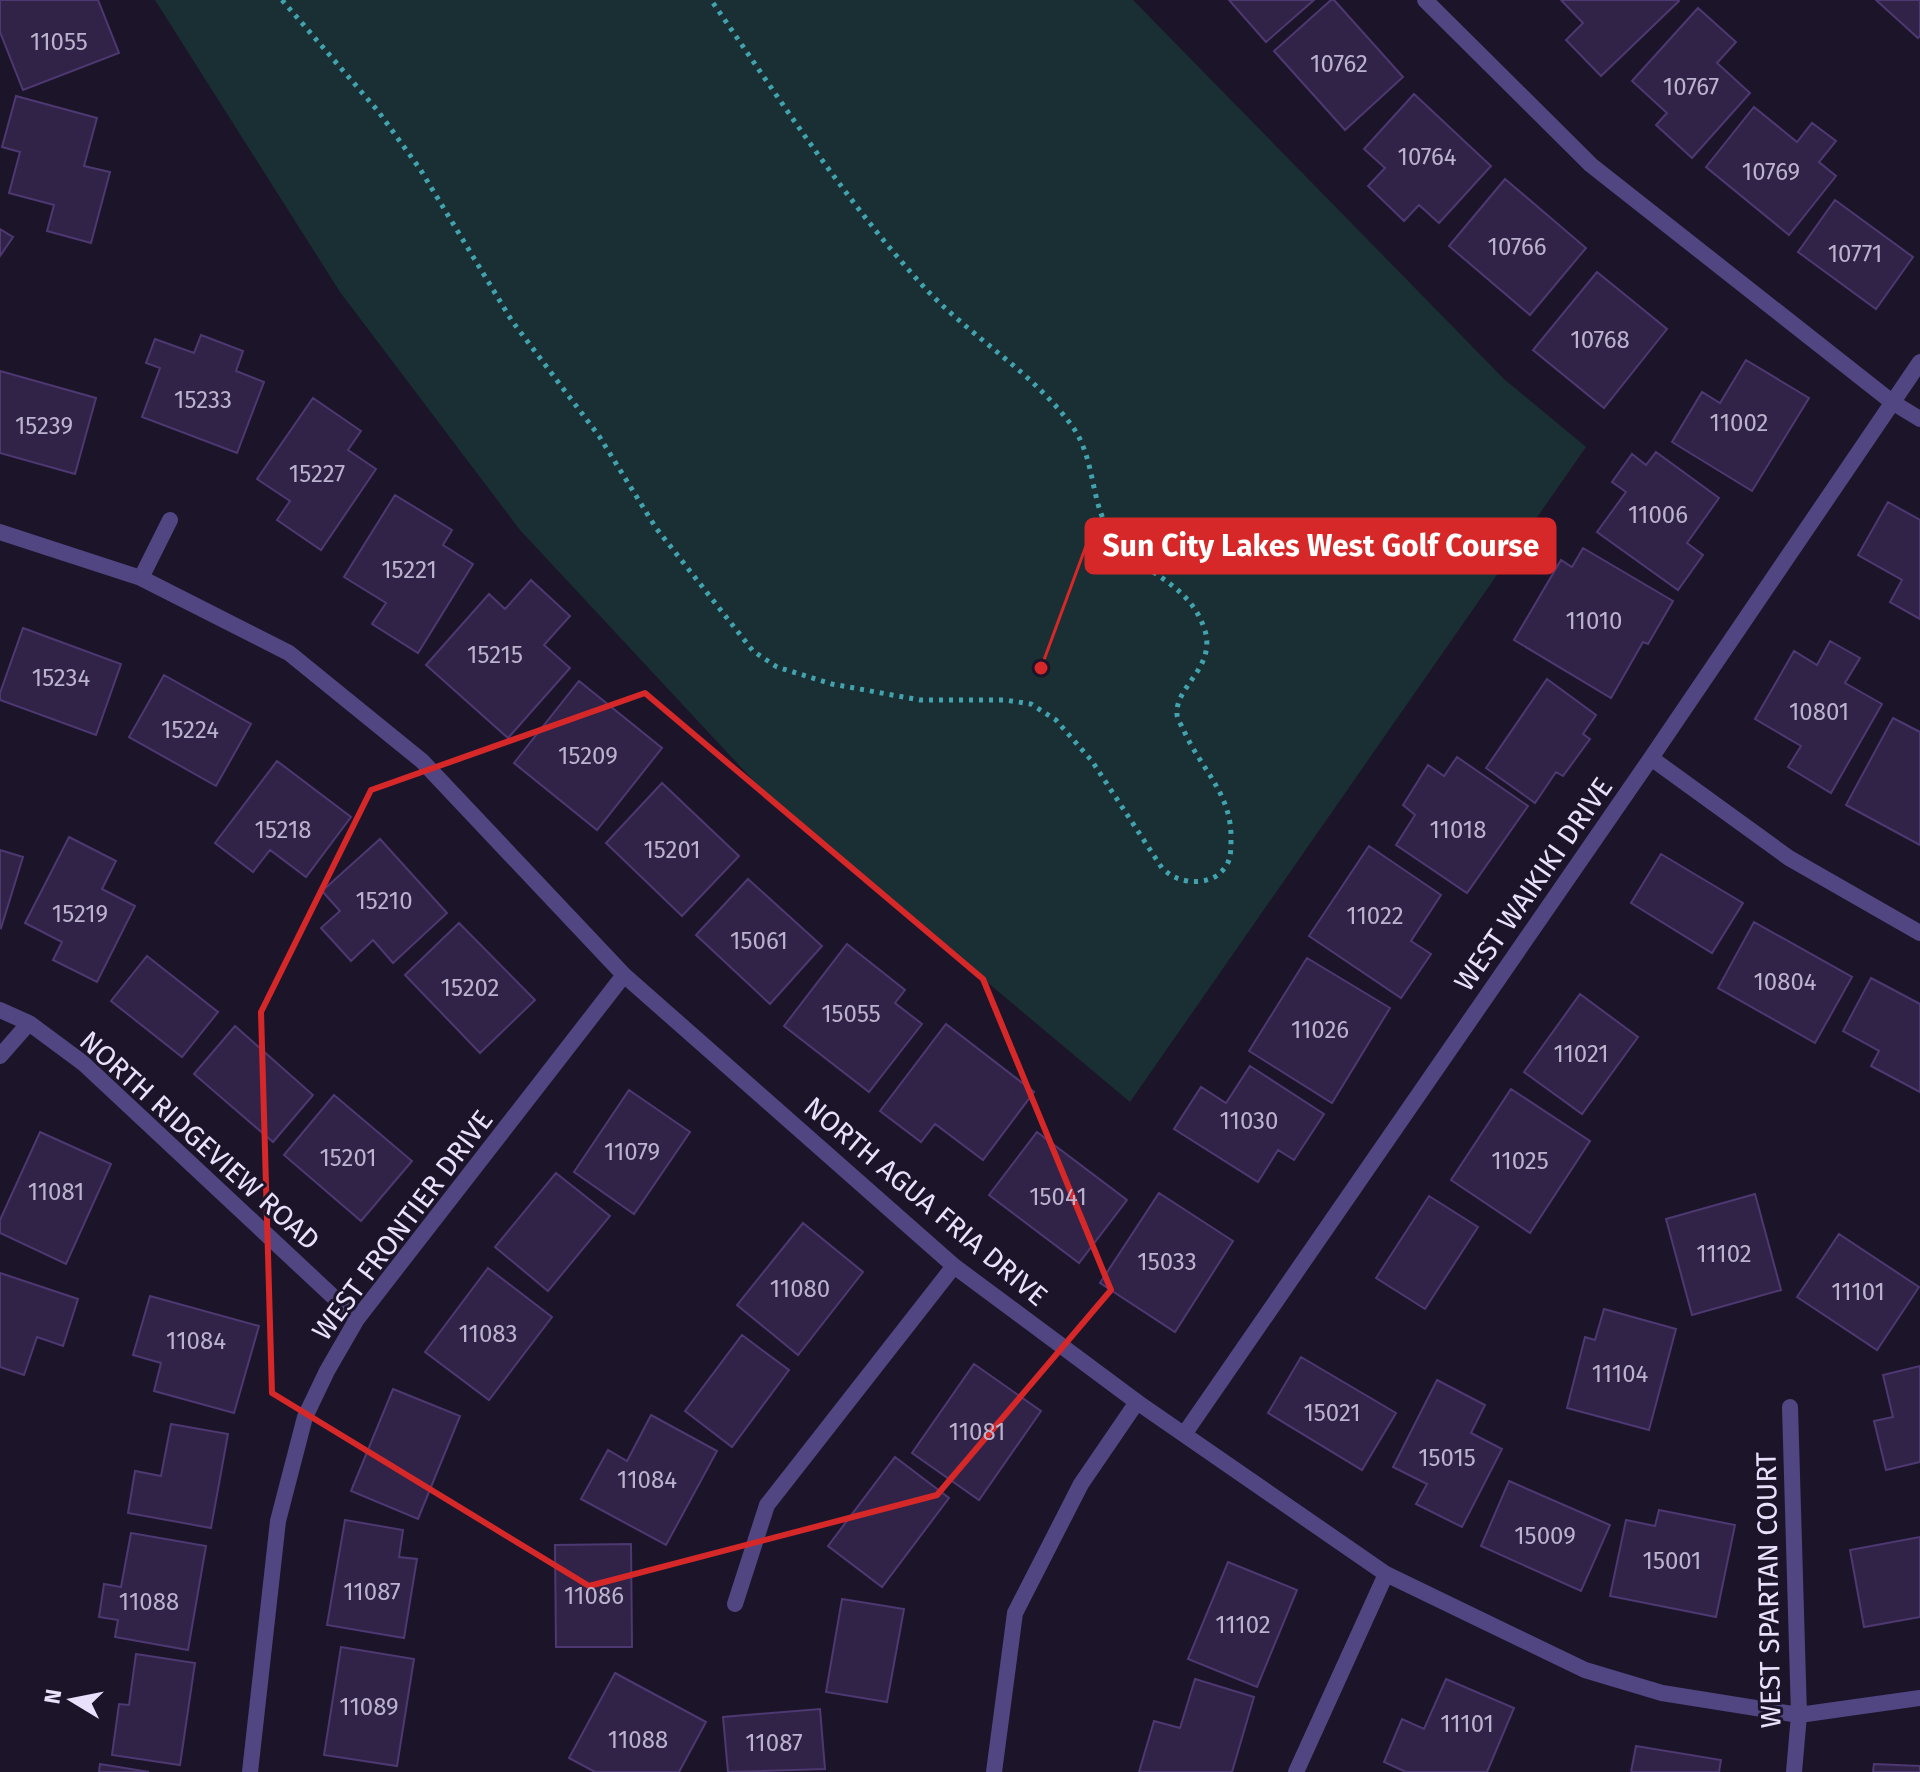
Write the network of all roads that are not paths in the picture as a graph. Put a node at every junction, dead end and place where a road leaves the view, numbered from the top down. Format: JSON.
{"nodes":[{"id":1,"x":1425,"y":0,"type":"edge"},
{"id":2,"x":1920,"y":362,"type":"edge"},
{"id":3,"x":1892,"y":402,"type":"junction"},
{"id":4,"x":1920,"y":419,"type":"edge"},
{"id":5,"x":170,"y":520,"type":"dead end"},
{"id":6,"x":0,"y":532,"type":"edge"},
{"id":7,"x":141,"y":578,"type":"junction"},
{"id":8,"x":1651,"y":758,"type":"junction"},
{"id":9,"x":1920,"y":933,"type":"edge"},
{"id":10,"x":624,"y":975,"type":"junction"},
{"id":11,"x":0,"y":1010,"type":"edge"},
{"id":12,"x":29,"y":1023,"type":"junction"},
{"id":13,"x":0,"y":1056,"type":"edge"},
{"id":14,"x":954,"y":1266,"type":"junction"},
{"id":15,"x":357,"y":1319,"type":"junction"},
{"id":16,"x":1137,"y":1402,"type":"junction"},
{"id":17,"x":1790,"y":1407,"type":"dead end"},
{"id":18,"x":1185,"y":1433,"type":"junction"},
{"id":19,"x":1386,"y":1574,"type":"junction"},
{"id":20,"x":735,"y":1604,"type":"dead end"},
{"id":21,"x":1920,"y":1698,"type":"edge"},
{"id":22,"x":1799,"y":1715,"type":"junction"},
{"id":23,"x":250,"y":1772,"type":"edge"},
{"id":24,"x":994,"y":1772,"type":"edge"},
{"id":25,"x":1296,"y":1772,"type":"edge"},
{"id":26,"x":1794,"y":1772,"type":"edge"}],
"edges":[{"from":1,"to":3,"type":"street"},
{"from":2,"to":3,"type":"street","name":"WEST WAIKIKI DRIVE"},
{"from":3,"to":4,"type":"street"},
{"from":3,"to":8,"type":"street","name":"WEST WAIKIKI DRIVE"},
{"from":5,"to":7,"type":"street"},
{"from":6,"to":7,"type":"street","name":"NORTH AGUA FRIA DRIVE"},
{"from":7,"to":10,"type":"street","name":"NORTH AGUA FRIA DRIVE"},
{"from":8,"to":9,"type":"street"},
{"from":8,"to":18,"type":"street","name":"WEST WAIKIKI DRIVE"},
{"from":10,"to":14,"type":"street","name":"NORTH AGUA FRIA DRIVE"},
{"from":10,"to":15,"type":"street","name":"WEST FRONTIER DRIVE"},
{"from":11,"to":12,"type":"street","name":"NORTH RIDGEVIEW ROAD"},
{"from":12,"to":13,"type":"street"},
{"from":12,"to":15,"type":"street","name":"NORTH RIDGEVIEW ROAD"},
{"from":14,"to":16,"type":"street","name":"NORTH AGUA FRIA DRIVE"},
{"from":14,"to":20,"type":"street"},
{"from":15,"to":23,"type":"street","name":"WEST FRONTIER DRIVE"},
{"from":16,"to":18,"type":"street","name":"NORTH AGUA FRIA DRIVE"},
{"from":16,"to":24,"type":"street"},
{"from":17,"to":22,"type":"street","name":"WEST SPARTAN COURT"},
{"from":18,"to":19,"type":"street","name":"NORTH AGUA FRIA DRIVE"},
{"from":19,"to":22,"type":"street","name":"NORTH AGUA FRIA DRIVE"},
{"from":19,"to":25,"type":"street"},
{"from":21,"to":22,"type":"street","name":"NORTH AGUA FRIA DRIVE"},
{"from":22,"to":26,"type":"street","name":"WEST SPARTAN COURT"}]}
